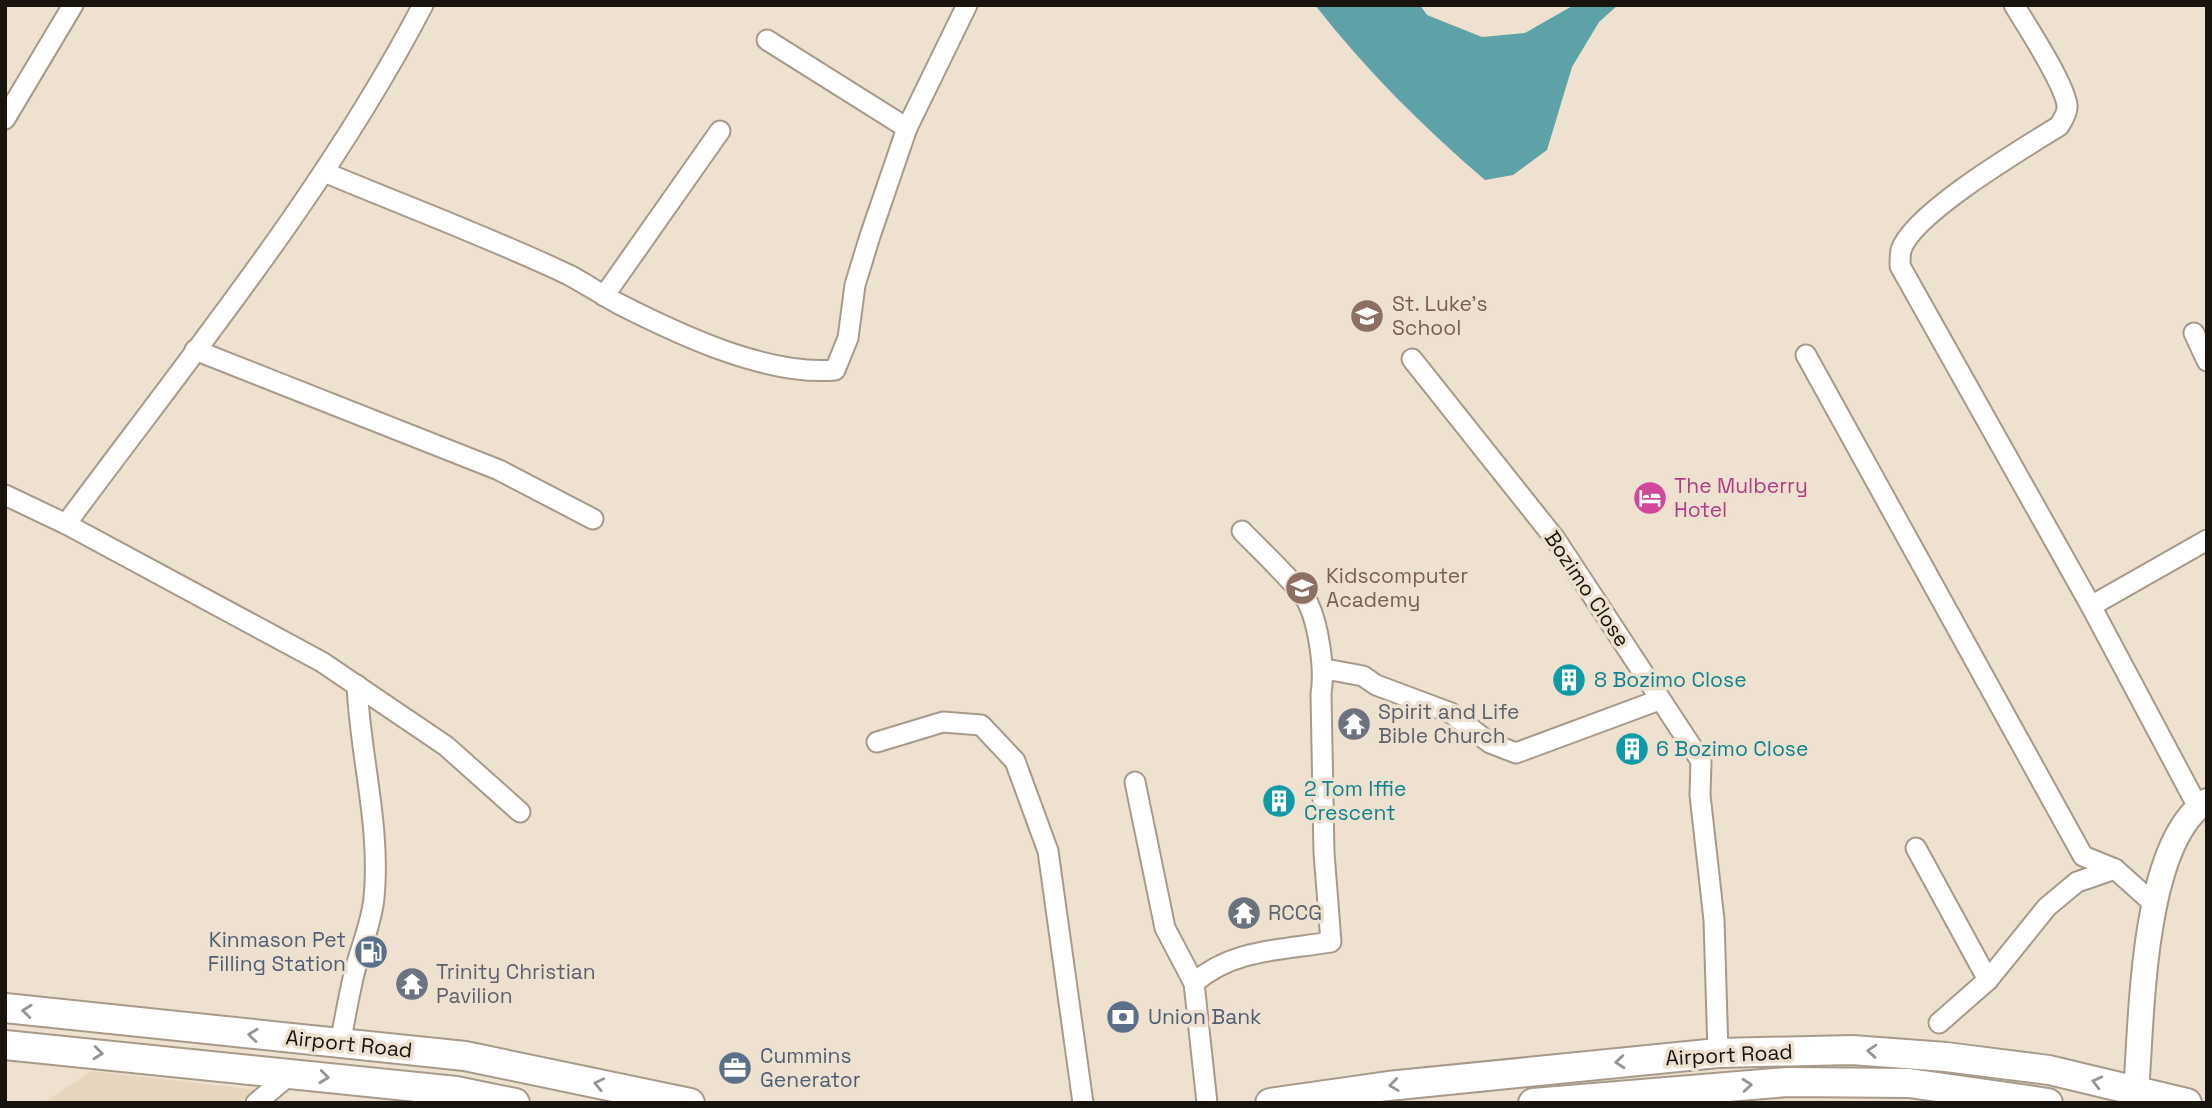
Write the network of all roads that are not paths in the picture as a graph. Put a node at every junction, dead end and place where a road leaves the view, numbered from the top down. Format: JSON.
{"nodes":[{"id":1,"x":73,"y":5,"type":"edge"},
{"id":2,"x":423,"y":5,"type":"edge"},
{"id":3,"x":967,"y":5,"type":"edge"},
{"id":4,"x":2014,"y":5,"type":"edge"},
{"id":5,"x":767,"y":40,"type":"dead end"},
{"id":6,"x":5,"y":119,"type":"edge"},
{"id":7,"x":907,"y":128,"type":"junction"},
{"id":8,"x":720,"y":131,"type":"dead end"},
{"id":9,"x":324,"y":172,"type":"junction"},
{"id":10,"x":604,"y":296,"type":"junction"},
{"id":11,"x":2194,"y":333,"type":"dead end"},
{"id":12,"x":195,"y":350,"type":"junction"},
{"id":13,"x":1806,"y":355,"type":"dead end"},
{"id":14,"x":1412,"y":359,"type":"dead end"},
{"id":15,"x":2207,"y":361,"type":"edge"},
{"id":16,"x":5,"y":495,"type":"edge"},
{"id":17,"x":593,"y":519,"type":"dead end"},
{"id":18,"x":66,"y":524,"type":"junction"},
{"id":19,"x":1242,"y":531,"type":"dead end"},
{"id":20,"x":2207,"y":540,"type":"edge"},
{"id":21,"x":2091,"y":606,"type":"junction"},
{"id":22,"x":1324,"y":674,"type":"junction"},
{"id":23,"x":356,"y":685,"type":"junction"},
{"id":24,"x":1659,"y":700,"type":"junction"},
{"id":25,"x":877,"y":742,"type":"dead end"},
{"id":26,"x":1135,"y":782,"type":"dead end"},
{"id":27,"x":2202,"y":804,"type":"edge"},
{"id":28,"x":520,"y":812,"type":"dead end"},
{"id":29,"x":1916,"y":848,"type":"dead end"},
{"id":30,"x":2115,"y":869,"type":"junction"},
{"id":31,"x":2153,"y":903,"type":"junction"},
{"id":32,"x":1988,"y":980,"type":"junction"},
{"id":33,"x":1194,"y":983,"type":"junction"},
{"id":34,"x":5,"y":1008,"type":"edge"},
{"id":35,"x":1939,"y":1023,"type":"dead end"},
{"id":36,"x":340,"y":1043,"type":"junction"},
{"id":37,"x":5,"y":1045,"type":"edge"},
{"id":38,"x":1718,"y":1053,"type":"junction"},
{"id":39,"x":1553,"y":1068,"type":"junction"},
{"id":40,"x":292,"y":1073,"type":"junction"},
{"id":41,"x":2136,"y":1092,"type":"junction"},
{"id":42,"x":1710,"y":1096,"type":"edge"},
{"id":43,"x":1603,"y":1100,"type":"edge"},
{"id":44,"x":1545,"y":1102,"type":"edge"},
{"id":45,"x":256,"y":1103,"type":"edge"},
{"id":46,"x":515,"y":1103,"type":"edge"},
{"id":47,"x":690,"y":1103,"type":"edge"},
{"id":48,"x":1083,"y":1103,"type":"edge"},
{"id":49,"x":1207,"y":1103,"type":"edge"},
{"id":50,"x":1270,"y":1103,"type":"edge"},
{"id":51,"x":2048,"y":1103,"type":"edge"},
{"id":52,"x":2187,"y":1103,"type":"edge"}],
"edges":[{"from":1,"to":6,"type":"street"},
{"from":2,"to":9,"type":"street"},
{"from":3,"to":7,"type":"street"},
{"from":4,"to":21,"type":"street"},
{"from":5,"to":7,"type":"street"},
{"from":7,"to":10,"type":"street"},
{"from":8,"to":10,"type":"street"},
{"from":9,"to":10,"type":"street"},
{"from":9,"to":12,"type":"street"},
{"from":11,"to":15,"type":"street"},
{"from":12,"to":17,"type":"street"},
{"from":12,"to":18,"type":"street"},
{"from":13,"to":30,"type":"street"},
{"from":14,"to":24,"type":"street","name":"Bozimo Close"},
{"from":16,"to":18,"type":"street"},
{"from":18,"to":23,"type":"street"},
{"from":19,"to":22,"type":"street"},
{"from":20,"to":21,"type":"street"},
{"from":21,"to":27,"type":"street"},
{"from":22,"to":24,"type":"street"},
{"from":22,"to":33,"type":"street"},
{"from":23,"to":28,"type":"street"},
{"from":23,"to":36,"type":"street"},
{"from":24,"to":38,"type":"street","name":"Bozimo Close"},
{"from":25,"to":48,"type":"street"},
{"from":26,"to":33,"type":"street"},
{"from":27,"to":31,"type":"street"},
{"from":29,"to":32,"type":"street"},
{"from":30,"to":31,"type":"street"},
{"from":30,"to":32,"type":"street"},
{"from":31,"to":41,"type":"street"},
{"from":32,"to":35,"type":"street"},
{"from":33,"to":49,"type":"street"},
{"from":36,"to":34,"type":"main road","name":"Airport Road","one_way":true},
{"from":47,"to":36,"type":"main road","name":"Airport Road","one_way":true},
{"from":37,"to":40,"type":"main road","name":"Airport Road","one_way":true},
{"from":38,"to":39,"type":"main road","name":"Airport Road","one_way":true},
{"from":41,"to":38,"type":"main road","name":"Airport Road","one_way":true},
{"from":39,"to":44,"type":"main road"},
{"from":39,"to":50,"type":"main road","name":"Airport Road","one_way":true},
{"from":40,"to":45,"type":"street"},
{"from":40,"to":46,"type":"main road","name":"Airport Road","one_way":true},
{"from":41,"to":52,"type":"main road","name":"Airport Road"},
{"from":42,"to":43,"type":"main road","name":"Airport Road"},
{"from":42,"to":51,"type":"main road","name":"Airport Road","one_way":true},
{"from":43,"to":44,"type":"main road","name":"Airport Road"}]}
